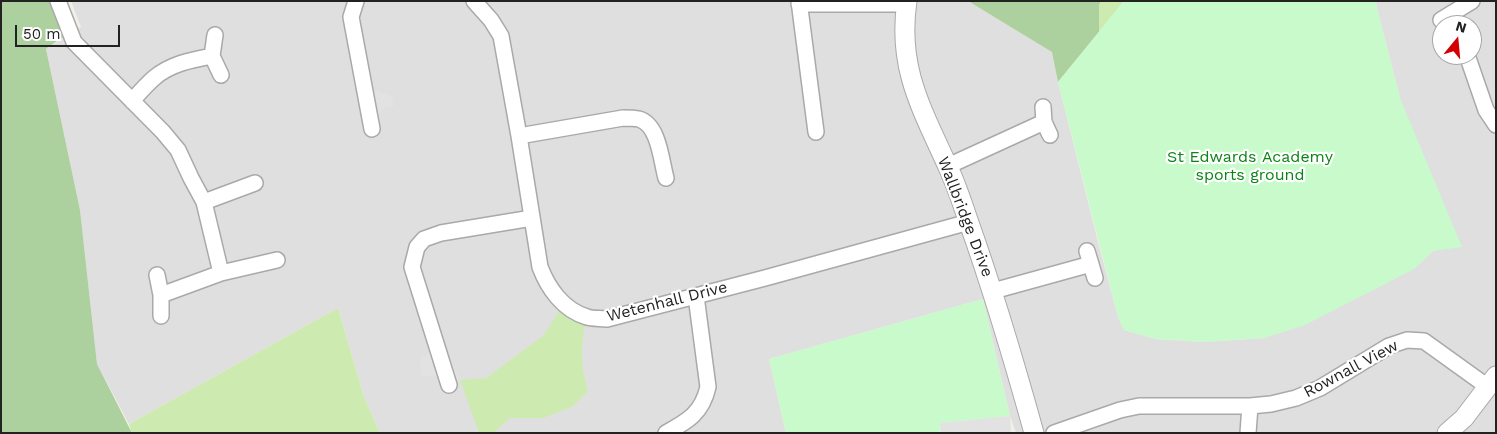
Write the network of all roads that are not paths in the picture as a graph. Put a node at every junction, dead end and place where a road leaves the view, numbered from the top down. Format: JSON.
{"nodes":[{"id":1,"x":58,"y":1,"type":"edge"},
{"id":2,"x":356,"y":1,"type":"edge"},
{"id":3,"x":474,"y":1,"type":"edge"},
{"id":4,"x":1472,"y":1,"type":"edge"},
{"id":5,"x":799,"y":3,"type":"edge"},
{"id":6,"x":906,"y":3,"type":"edge"},
{"id":7,"x":1456,"y":15,"type":"edge"},
{"id":8,"x":215,"y":34,"type":"dead end"},
{"id":9,"x":212,"y":56,"type":"junction"},
{"id":10,"x":1470,"y":65,"type":"edge"},
{"id":11,"x":221,"y":75,"type":"dead end"},
{"id":12,"x":132,"y":101,"type":"junction"},
{"id":13,"x":1046,"y":122,"type":"dead end"},
{"id":14,"x":1496,"y":125,"type":"edge"},
{"id":15,"x":372,"y":129,"type":"dead end"},
{"id":16,"x":816,"y":132,"type":"dead end"},
{"id":17,"x":519,"y":136,"type":"junction"},
{"id":18,"x":948,"y":166,"type":"junction"},
{"id":19,"x":666,"y":178,"type":"dead end"},
{"id":20,"x":255,"y":183,"type":"dead end"},
{"id":21,"x":204,"y":202,"type":"junction"},
{"id":22,"x":532,"y":218,"type":"junction"},
{"id":23,"x":969,"y":222,"type":"junction"},
{"id":24,"x":278,"y":260,"type":"dead end"},
{"id":25,"x":1091,"y":264,"type":"dead end"},
{"id":26,"x":221,"y":273,"type":"junction"},
{"id":27,"x":157,"y":275,"type":"dead end"},
{"id":28,"x":993,"y":291,"type":"junction"},
{"id":29,"x":161,"y":296,"type":"junction"},
{"id":30,"x":696,"y":296,"type":"junction"},
{"id":31,"x":161,"y":316,"type":"dead end"},
{"id":32,"x":1492,"y":381,"type":"edge"},
{"id":33,"x":449,"y":385,"type":"dead end"},
{"id":34,"x":1250,"y":406,"type":"junction"},
{"id":35,"x":666,"y":433,"type":"edge"},
{"id":36,"x":1034,"y":433,"type":"edge"},
{"id":37,"x":1054,"y":433,"type":"edge"},
{"id":38,"x":1248,"y":433,"type":"edge"},
{"id":39,"x":1447,"y":433,"type":"edge"}],
"edges":[{"from":1,"to":12,"type":"street"},
{"from":2,"to":15,"type":"street"},
{"from":3,"to":17,"type":"street","name":"Wetenhall Drive"},
{"from":4,"to":7,"type":"street"},
{"from":5,"to":6,"type":"street"},
{"from":5,"to":16,"type":"street"},
{"from":6,"to":18,"type":"street","name":"Wallbridge Drive"},
{"from":8,"to":9,"type":"street"},
{"from":9,"to":11,"type":"street"},
{"from":9,"to":12,"type":"street"},
{"from":10,"to":14,"type":"street"},
{"from":12,"to":21,"type":"street"},
{"from":13,"to":18,"type":"street"},
{"from":17,"to":19,"type":"street"},
{"from":17,"to":22,"type":"street","name":"Wetenhall Drive"},
{"from":18,"to":23,"type":"street","name":"Wallbridge Drive"},
{"from":20,"to":21,"type":"street"},
{"from":21,"to":26,"type":"street"},
{"from":22,"to":30,"type":"street","name":"Wetenhall Drive"},
{"from":22,"to":33,"type":"street"},
{"from":23,"to":28,"type":"street","name":"Wallbridge Drive"},
{"from":23,"to":30,"type":"street","name":"Wetenhall Drive"},
{"from":24,"to":26,"type":"street"},
{"from":25,"to":28,"type":"street"},
{"from":26,"to":29,"type":"street"},
{"from":27,"to":29,"type":"street"},
{"from":28,"to":36,"type":"street","name":"Wallbridge Drive"},
{"from":29,"to":31,"type":"street"},
{"from":30,"to":35,"type":"street"},
{"from":32,"to":34,"type":"street","name":"Rownall View"},
{"from":32,"to":39,"type":"street"},
{"from":34,"to":37,"type":"street","name":"Rownall View"},
{"from":34,"to":38,"type":"street"}]}
